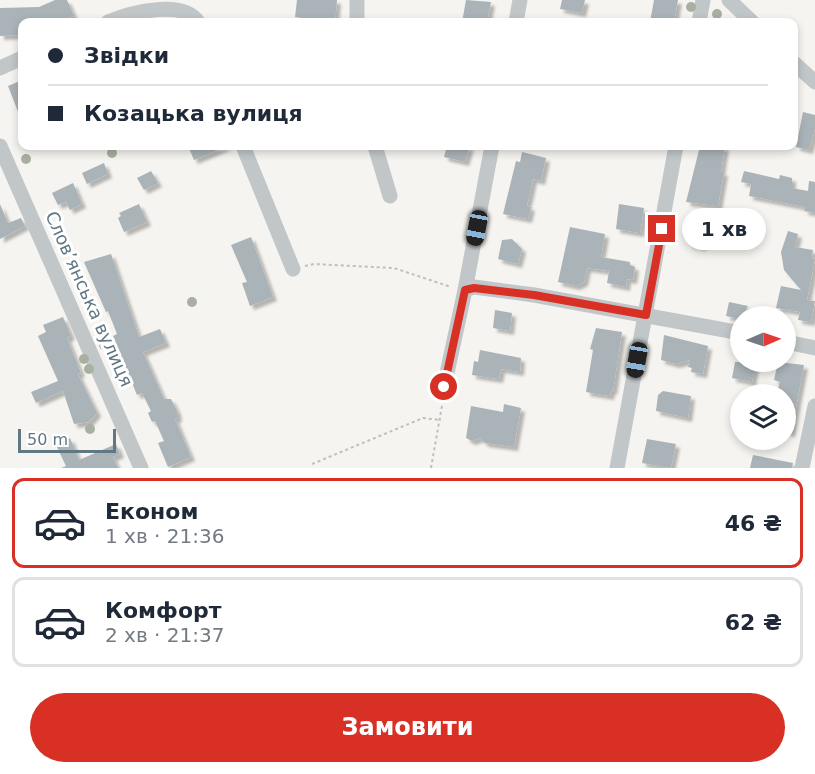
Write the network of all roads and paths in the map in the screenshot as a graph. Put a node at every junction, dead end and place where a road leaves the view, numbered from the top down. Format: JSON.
{"nodes":[{"id":1,"x":175,"y":0,"type":"edge"},
{"id":2,"x":357,"y":0,"type":"edge"},
{"id":3,"x":520,"y":0,"type":"edge"},
{"id":4,"x":703,"y":0,"type":"edge"},
{"id":5,"x":729,"y":0,"type":"edge"},
{"id":6,"x":118,"y":18,"type":"edge"},
{"id":7,"x":196,"y":18,"type":"edge"},
{"id":8,"x":357,"y":18,"type":"edge"},
{"id":9,"x":517,"y":18,"type":"edge"},
{"id":10,"x":700,"y":18,"type":"edge"},
{"id":11,"x":748,"y":18,"type":"edge"},
{"id":12,"x":18,"y":60,"type":"edge"},
{"id":13,"x":798,"y":67,"type":"edge"},
{"id":14,"x":0,"y":68,"type":"edge"},
{"id":15,"x":815,"y":82,"type":"edge"},
{"id":16,"x":0,"y":146,"type":"edge"},
{"id":17,"x":245,"y":150,"type":"edge"},
{"id":18,"x":376,"y":150,"type":"edge"},
{"id":19,"x":491,"y":150,"type":"edge"},
{"id":20,"x":675,"y":150,"type":"edge"},
{"id":21,"x":390,"y":196,"type":"dead end"},
{"id":22,"x":293,"y":269,"type":"joint"},
{"id":23,"x":465,"y":290,"type":"junction"},
{"id":24,"x":646,"y":315,"type":"junction"},
{"id":25,"x":730,"y":331,"type":"edge"},
{"id":26,"x":796,"y":344,"type":"edge"},
{"id":27,"x":815,"y":348,"type":"edge"},
{"id":28,"x":444,"y":387,"type":"joint"},
{"id":29,"x":815,"y":406,"type":"edge"},
{"id":30,"x":441,"y":420,"type":"junction"},
{"id":31,"x":312,"y":464,"type":"dead end"},
{"id":32,"x":141,"y":468,"type":"edge"},
{"id":33,"x":431,"y":468,"type":"edge"},
{"id":34,"x":616,"y":468,"type":"edge"},
{"id":35,"x":802,"y":468,"type":"edge"}],
"edges":[{"from":1,"to":6,"type":"street"},
{"from":1,"to":7,"type":"street"},
{"from":2,"to":8,"type":"street"},
{"from":3,"to":9,"type":"street"},
{"from":4,"to":10,"type":"street"},
{"from":5,"to":11,"type":"street"},
{"from":12,"to":14,"type":"street"},
{"from":13,"to":15,"type":"street"},
{"from":16,"to":32,"type":"street","name":"Словʼянська вулиця"},
{"from":17,"to":22,"type":"street"},
{"from":18,"to":21,"type":"street"},
{"from":19,"to":23,"type":"street"},
{"from":20,"to":24,"type":"street"},
{"from":22,"to":23,"type":"path"},
{"from":23,"to":24,"type":"street"},
{"from":23,"to":28,"type":"street"},
{"from":24,"to":25,"type":"street"},
{"from":24,"to":34,"type":"street"},
{"from":26,"to":27,"type":"street"},
{"from":28,"to":30,"type":"path"},
{"from":29,"to":35,"type":"street"},
{"from":30,"to":31,"type":"path"},
{"from":30,"to":33,"type":"path"}]}
